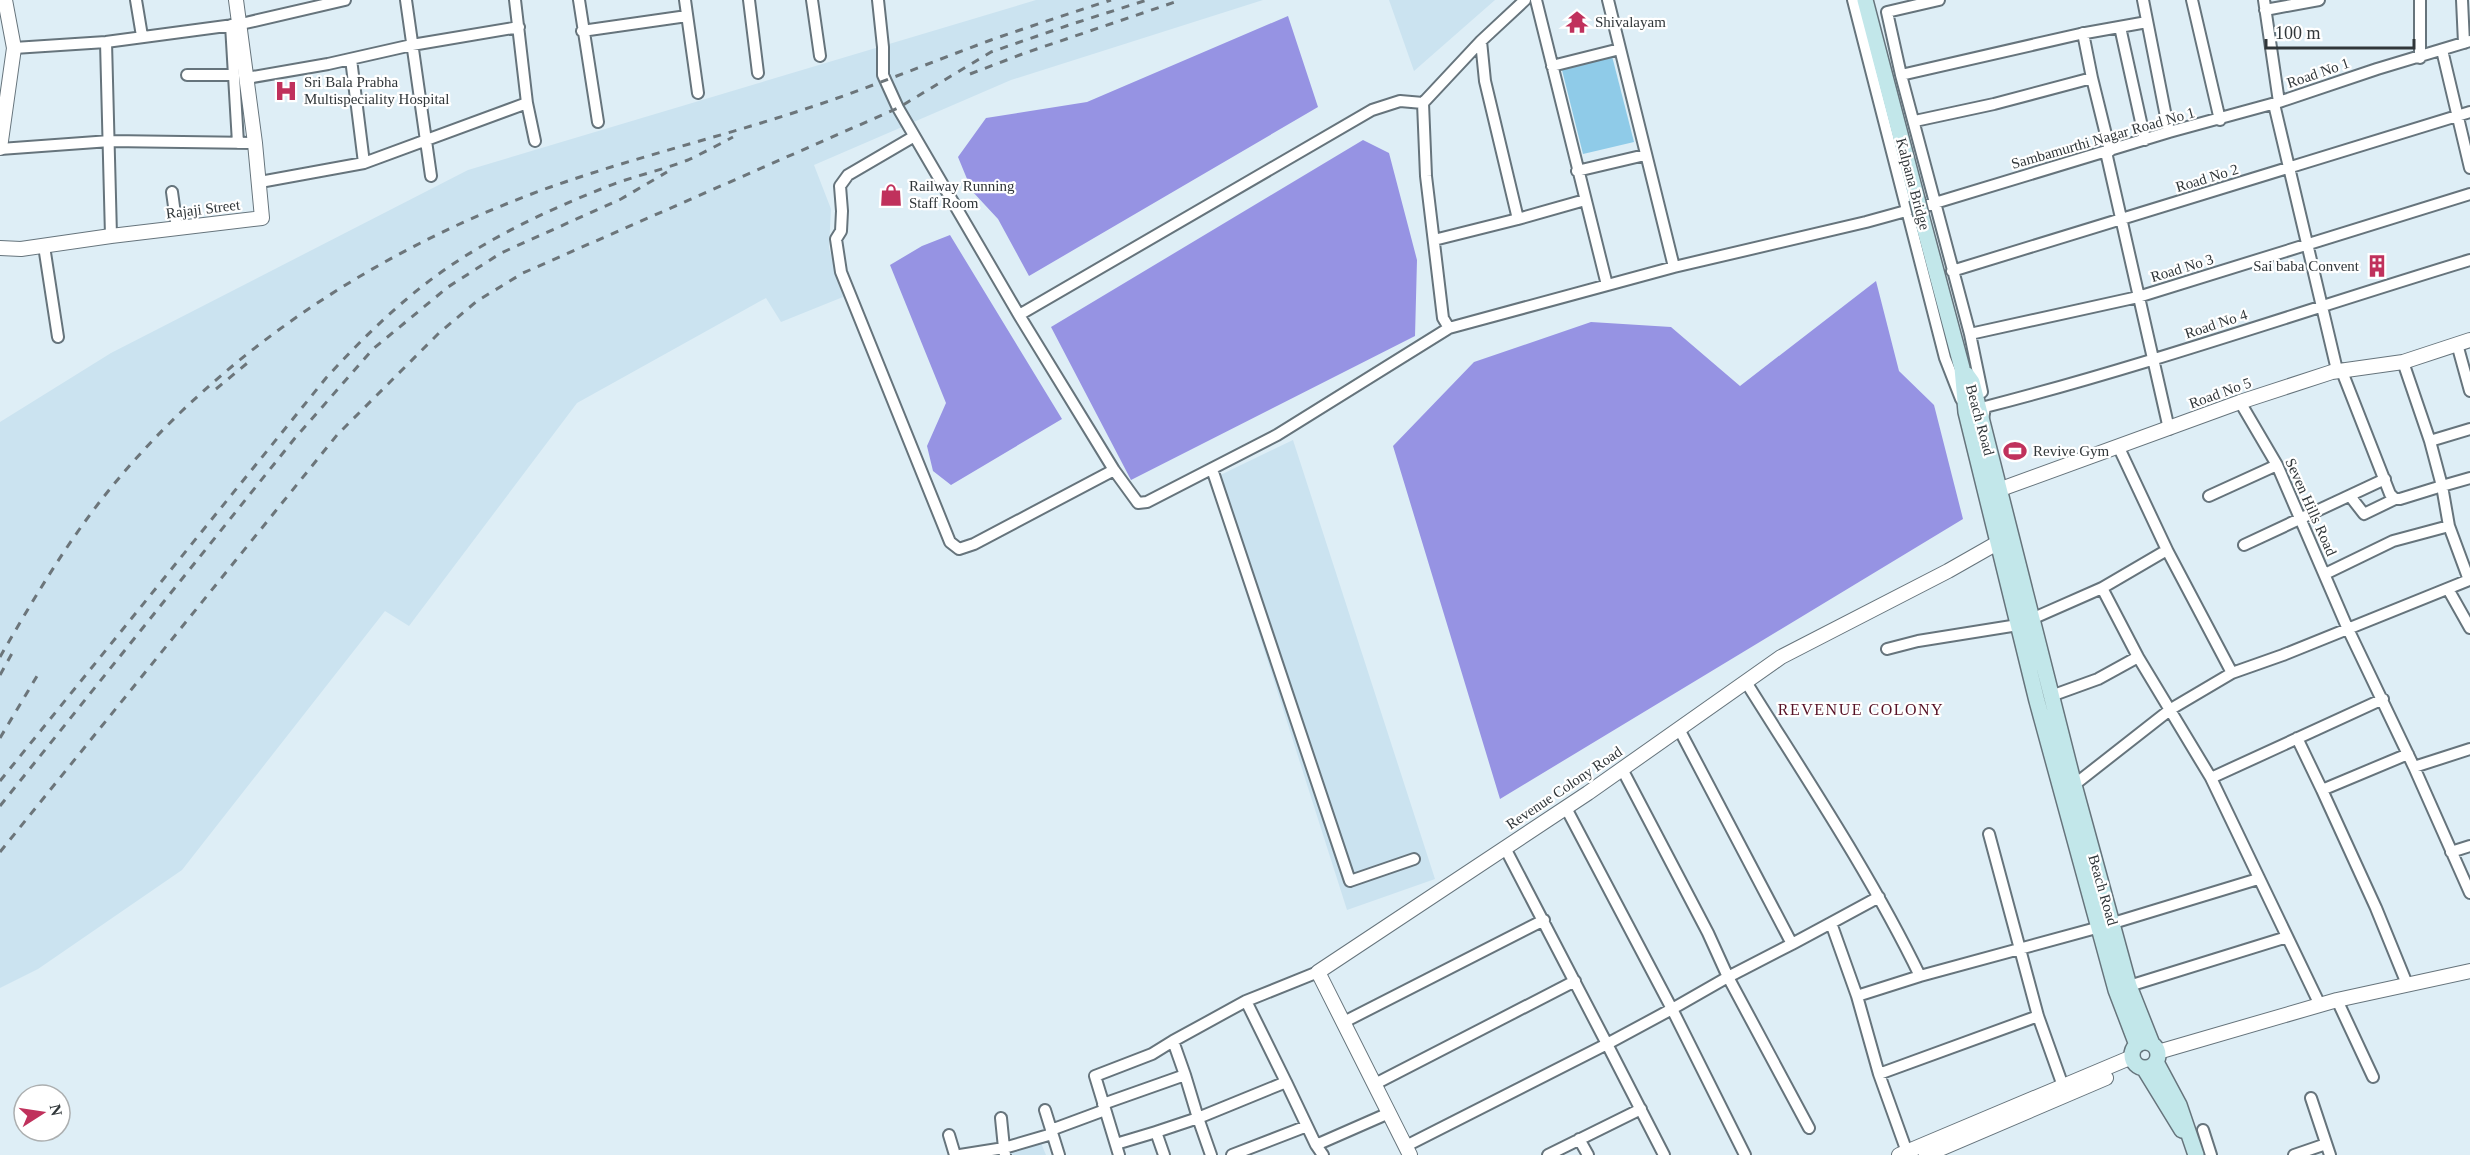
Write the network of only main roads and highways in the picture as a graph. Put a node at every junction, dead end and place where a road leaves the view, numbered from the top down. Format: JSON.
{"nodes":[{"id":1,"x":1865,"y":0,"type":"edge"},
{"id":2,"x":1962,"y":368,"type":"junction"},
{"id":3,"x":1992,"y":492,"type":"junction"},
{"id":4,"x":2025,"y":622,"type":"junction"},
{"id":5,"x":2106,"y":925,"type":"junction"},
{"id":6,"x":2145,"y":1056,"type":"junction"},
{"id":7,"x":2195,"y":1153,"type":"edge"}],
"edges":[{"from":1,"to":2,"type":"main road","name":"Kalpana Bridge"},
{"from":2,"to":3,"type":"main road","name":"Beach Road"},
{"from":2,"to":3,"type":"main road","name":"Beach Road"},
{"from":3,"to":4,"type":"main road","name":"Beach Road"},
{"from":4,"to":5,"type":"main road","name":"Beach Road"},
{"from":4,"to":5,"type":"main road","name":"Beach Road"},
{"from":5,"to":6,"type":"main road","name":"Beach Road"},
{"from":5,"to":6,"type":"main road","name":"Beach Road"},
{"from":6,"to":7,"type":"main road","name":"Beach Road"}]}
